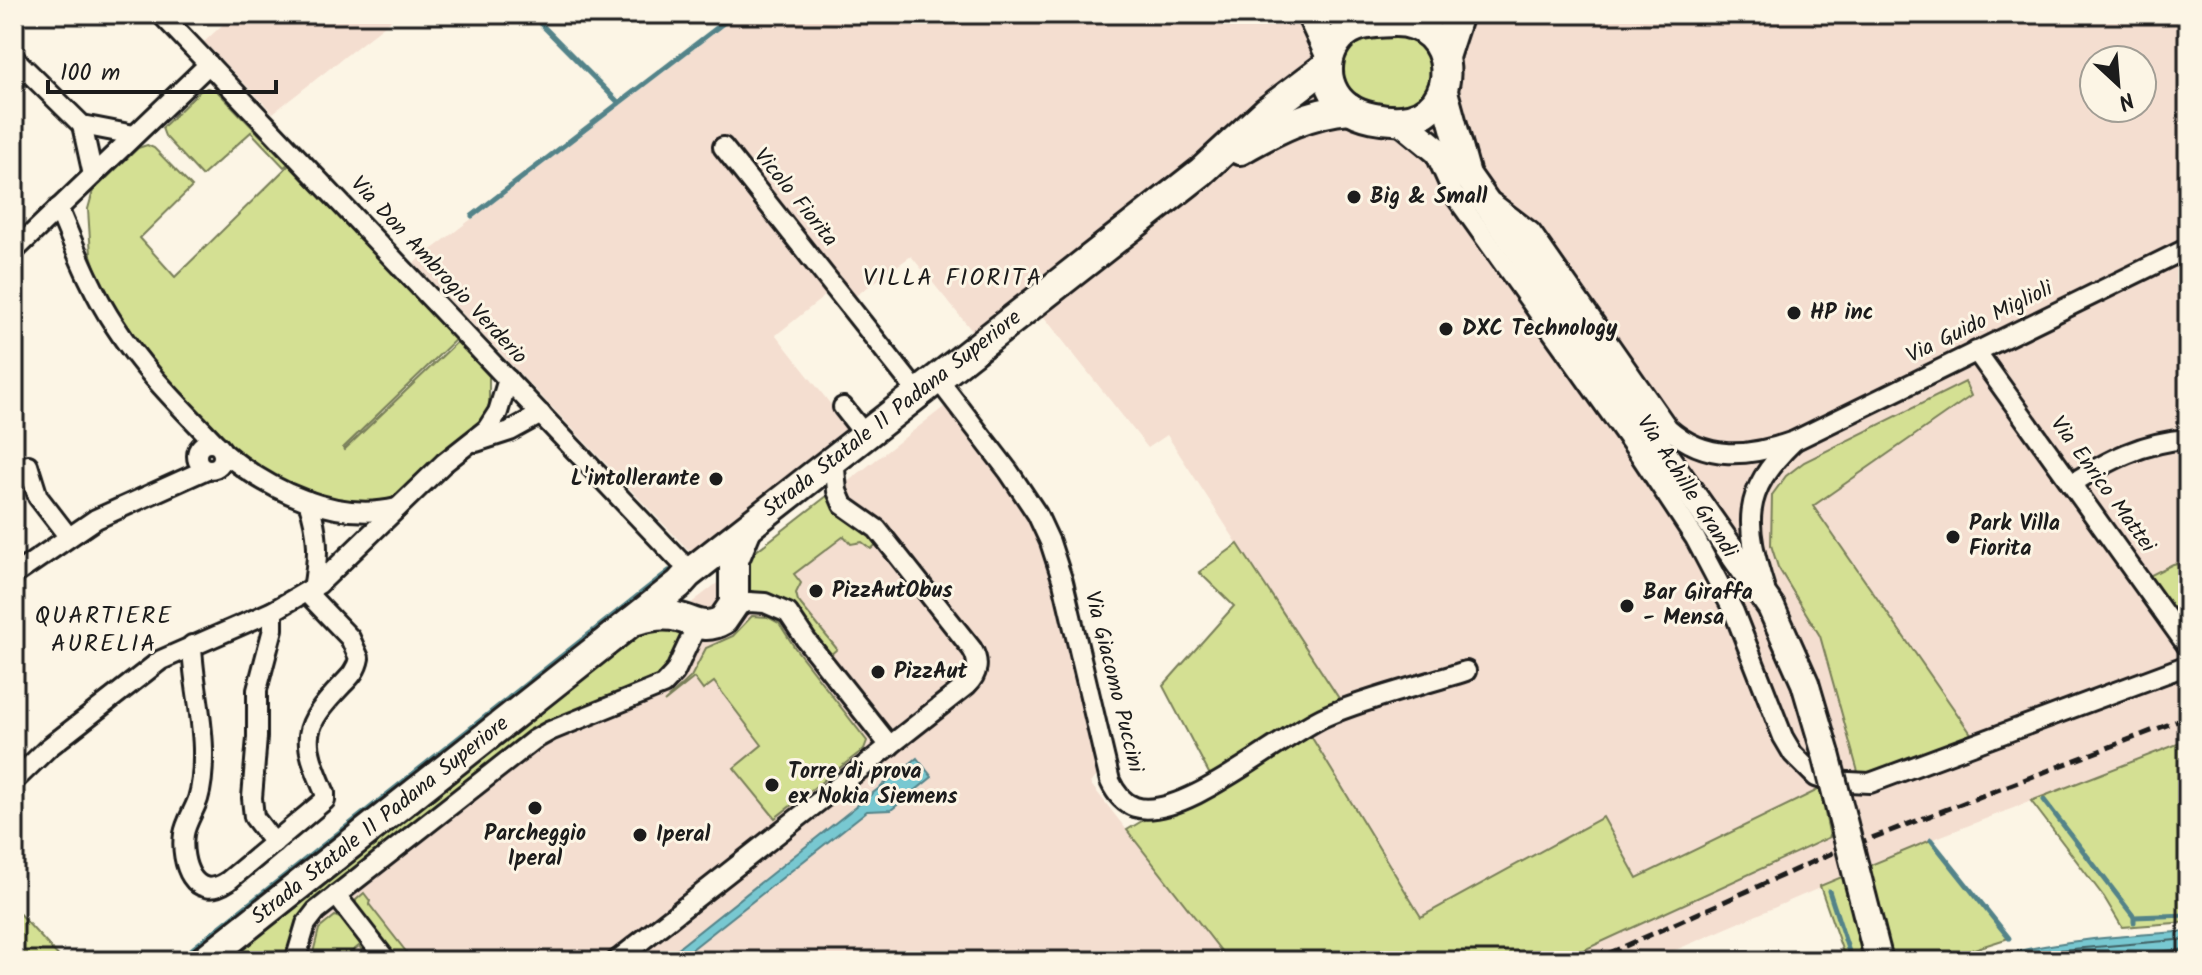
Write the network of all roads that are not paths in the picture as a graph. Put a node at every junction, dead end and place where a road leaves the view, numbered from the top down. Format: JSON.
{"nodes":[{"id":1,"x":161,"y":14,"type":"edge"},
{"id":2,"x":1310,"y":14,"type":"edge"},
{"id":3,"x":1325,"y":14,"type":"edge"},
{"id":4,"x":1458,"y":14,"type":"edge"},
{"id":5,"x":1376,"y":20,"type":"edge"},
{"id":6,"x":1444,"y":57,"type":"junction"},
{"id":7,"x":14,"y":58,"type":"edge"},
{"id":8,"x":1329,"y":61,"type":"junction"},
{"id":9,"x":209,"y":64,"type":"junction"},
{"id":10,"x":1443,"y":88,"type":"junction"},
{"id":11,"x":1350,"y":109,"type":"junction"},
{"id":12,"x":1400,"y":120,"type":"junction"},
{"id":13,"x":82,"y":125,"type":"junction"},
{"id":14,"x":134,"y":135,"type":"junction"},
{"id":15,"x":723,"y":147,"type":"dead end"},
{"id":16,"x":1432,"y":147,"type":"junction"},
{"id":17,"x":93,"y":175,"type":"junction"},
{"id":18,"x":1193,"y":178,"type":"junction"},
{"id":19,"x":1474,"y":186,"type":"junction"},
{"id":20,"x":58,"y":208,"type":"junction"},
{"id":21,"x":2188,"y":248,"type":"edge"},
{"id":22,"x":14,"y":251,"type":"edge"},
{"id":23,"x":1976,"y":351,"type":"junction"},
{"id":24,"x":508,"y":379,"type":"junction"},
{"id":25,"x":928,"y":386,"type":"junction"},
{"id":26,"x":843,"y":407,"type":"dead end"},
{"id":27,"x":541,"y":414,"type":"junction"},
{"id":28,"x":865,"y":435,"type":"junction"},
{"id":29,"x":2188,"y":439,"type":"edge"},
{"id":30,"x":1794,"y":441,"type":"junction"},
{"id":31,"x":467,"y":447,"type":"junction"},
{"id":32,"x":210,"y":457,"type":"junction"},
{"id":33,"x":834,"y":458,"type":"junction"},
{"id":34,"x":28,"y":465,"type":"dead end"},
{"id":35,"x":2071,"y":484,"type":"junction"},
{"id":36,"x":308,"y":501,"type":"junction"},
{"id":37,"x":397,"y":508,"type":"junction"},
{"id":38,"x":749,"y":526,"type":"junction"},
{"id":39,"x":68,"y":536,"type":"junction"},
{"id":40,"x":687,"y":572,"type":"junction"},
{"id":41,"x":14,"y":575,"type":"edge"},
{"id":42,"x":310,"y":591,"type":"junction"},
{"id":43,"x":734,"y":598,"type":"junction"},
{"id":44,"x":1771,"y":607,"type":"junction"},
{"id":45,"x":273,"y":611,"type":"junction"},
{"id":46,"x":632,"y":621,"type":"junction"},
{"id":47,"x":692,"y":622,"type":"junction"},
{"id":48,"x":192,"y":645,"type":"junction"},
{"id":49,"x":2188,"y":647,"type":"edge"},
{"id":50,"x":2188,"y":665,"type":"edge"},
{"id":51,"x":1466,"y":671,"type":"dead end"},
{"id":52,"x":890,"y":746,"type":"junction"},
{"id":53,"x":14,"y":781,"type":"edge"},
{"id":54,"x":274,"y":843,"type":"junction"},
{"id":55,"x":336,"y":895,"type":"junction"},
{"id":56,"x":203,"y":961,"type":"edge"},
{"id":57,"x":295,"y":961,"type":"edge"},
{"id":58,"x":387,"y":961,"type":"edge"},
{"id":59,"x":616,"y":961,"type":"edge"},
{"id":60,"x":1879,"y":961,"type":"edge"}],
"edges":[{"from":1,"to":9,"type":"street","name":"Via Don Ambrogio Verderio"},
{"from":2,"to":8,"type":"main road"},
{"from":3,"to":5,"type":"main road"},
{"from":4,"to":6,"type":"main road"},
{"from":5,"to":6,"type":"main road"},
{"from":5,"to":8,"type":"main road"},
{"from":6,"to":10,"type":"main road"},
{"from":7,"to":13,"type":"street"},
{"from":8,"to":11,"type":"main road"},
{"from":8,"to":18,"type":"main road","name":"Strada Statale 11 Padana Superiore"},
{"from":9,"to":14,"type":"street"},
{"from":9,"to":24,"type":"street","name":"Via Don Ambrogio Verderio"},
{"from":10,"to":12,"type":"main road"},
{"from":10,"to":19,"type":"main road"},
{"from":11,"to":12,"type":"main road"},
{"from":11,"to":18,"type":"main road","name":"Strada Statale 11 Padana Superiore"},
{"from":12,"to":16,"type":"main road"},
{"from":13,"to":14,"type":"street"},
{"from":13,"to":17,"type":"street"},
{"from":14,"to":17,"type":"street"},
{"from":15,"to":25,"type":"street","name":"Vicolo Fiorita"},
{"from":16,"to":19,"type":"main road"},
{"from":16,"to":50,"type":"street","name":"Via Achille Grandi"},
{"from":17,"to":20,"type":"street"},
{"from":18,"to":25,"type":"main road","name":"Strada Statale 11 Padana Superiore"},
{"from":19,"to":30,"type":"street"},
{"from":19,"to":44,"type":"main road"},
{"from":20,"to":22,"type":"street"},
{"from":20,"to":32,"type":"street"},
{"from":21,"to":23,"type":"street","name":"Via Guido Miglioli"},
{"from":23,"to":30,"type":"street","name":"Via Guido Miglioli"},
{"from":23,"to":35,"type":"street","name":"Via Enrico Mattei"},
{"from":24,"to":27,"type":"street","name":"Via Don Ambrogio Verderio"},
{"from":24,"to":31,"type":"street"},
{"from":25,"to":28,"type":"main road","name":"Strada Statale 11 Padana Superiore"},
{"from":25,"to":51,"type":"street","name":"Via Giacomo Puccini"},
{"from":26,"to":28,"type":"street"},
{"from":27,"to":31,"type":"street"},
{"from":27,"to":40,"type":"street","name":"Via Don Ambrogio Verderio"},
{"from":28,"to":33,"type":"main road","name":"Strada Statale 11 Padana Superiore"},
{"from":29,"to":35,"type":"street"},
{"from":30,"to":44,"type":"street"},
{"from":31,"to":37,"type":"street"},
{"from":32,"to":36,"type":"street"},
{"from":32,"to":39,"type":"street"},
{"from":33,"to":38,"type":"main road","name":"Strada Statale 11 Padana Superiore"},
{"from":33,"to":52,"type":"street"},
{"from":34,"to":39,"type":"street"},
{"from":35,"to":49,"type":"street","name":"Via Enrico Mattei"},
{"from":36,"to":37,"type":"street"},
{"from":36,"to":42,"type":"street"},
{"from":37,"to":42,"type":"street"},
{"from":38,"to":40,"type":"main road","name":"Strada Statale 11 Padana Superiore"},
{"from":38,"to":43,"type":"main road","name":"Strada Statale 11 Padana Superiore"},
{"from":39,"to":41,"type":"street"},
{"from":40,"to":43,"type":"main road"},
{"from":40,"to":46,"type":"main road","name":"Strada Statale 11 Padana Superiore"},
{"from":40,"to":47,"type":"main road"},
{"from":42,"to":45,"type":"street"},
{"from":42,"to":54,"type":"street"},
{"from":43,"to":47,"type":"main road"},
{"from":43,"to":52,"type":"street"},
{"from":44,"to":60,"type":"main road","bridge":true},
{"from":45,"to":48,"type":"street"},
{"from":45,"to":54,"type":"street"},
{"from":46,"to":47,"type":"main road"},
{"from":46,"to":56,"type":"main road","name":"Strada Statale 11 Padana Superiore"},
{"from":47,"to":55,"type":"street"},
{"from":48,"to":53,"type":"street"},
{"from":48,"to":54,"type":"street"},
{"from":52,"to":59,"type":"street"},
{"from":55,"to":57,"type":"street"},
{"from":55,"to":58,"type":"street"}]}
